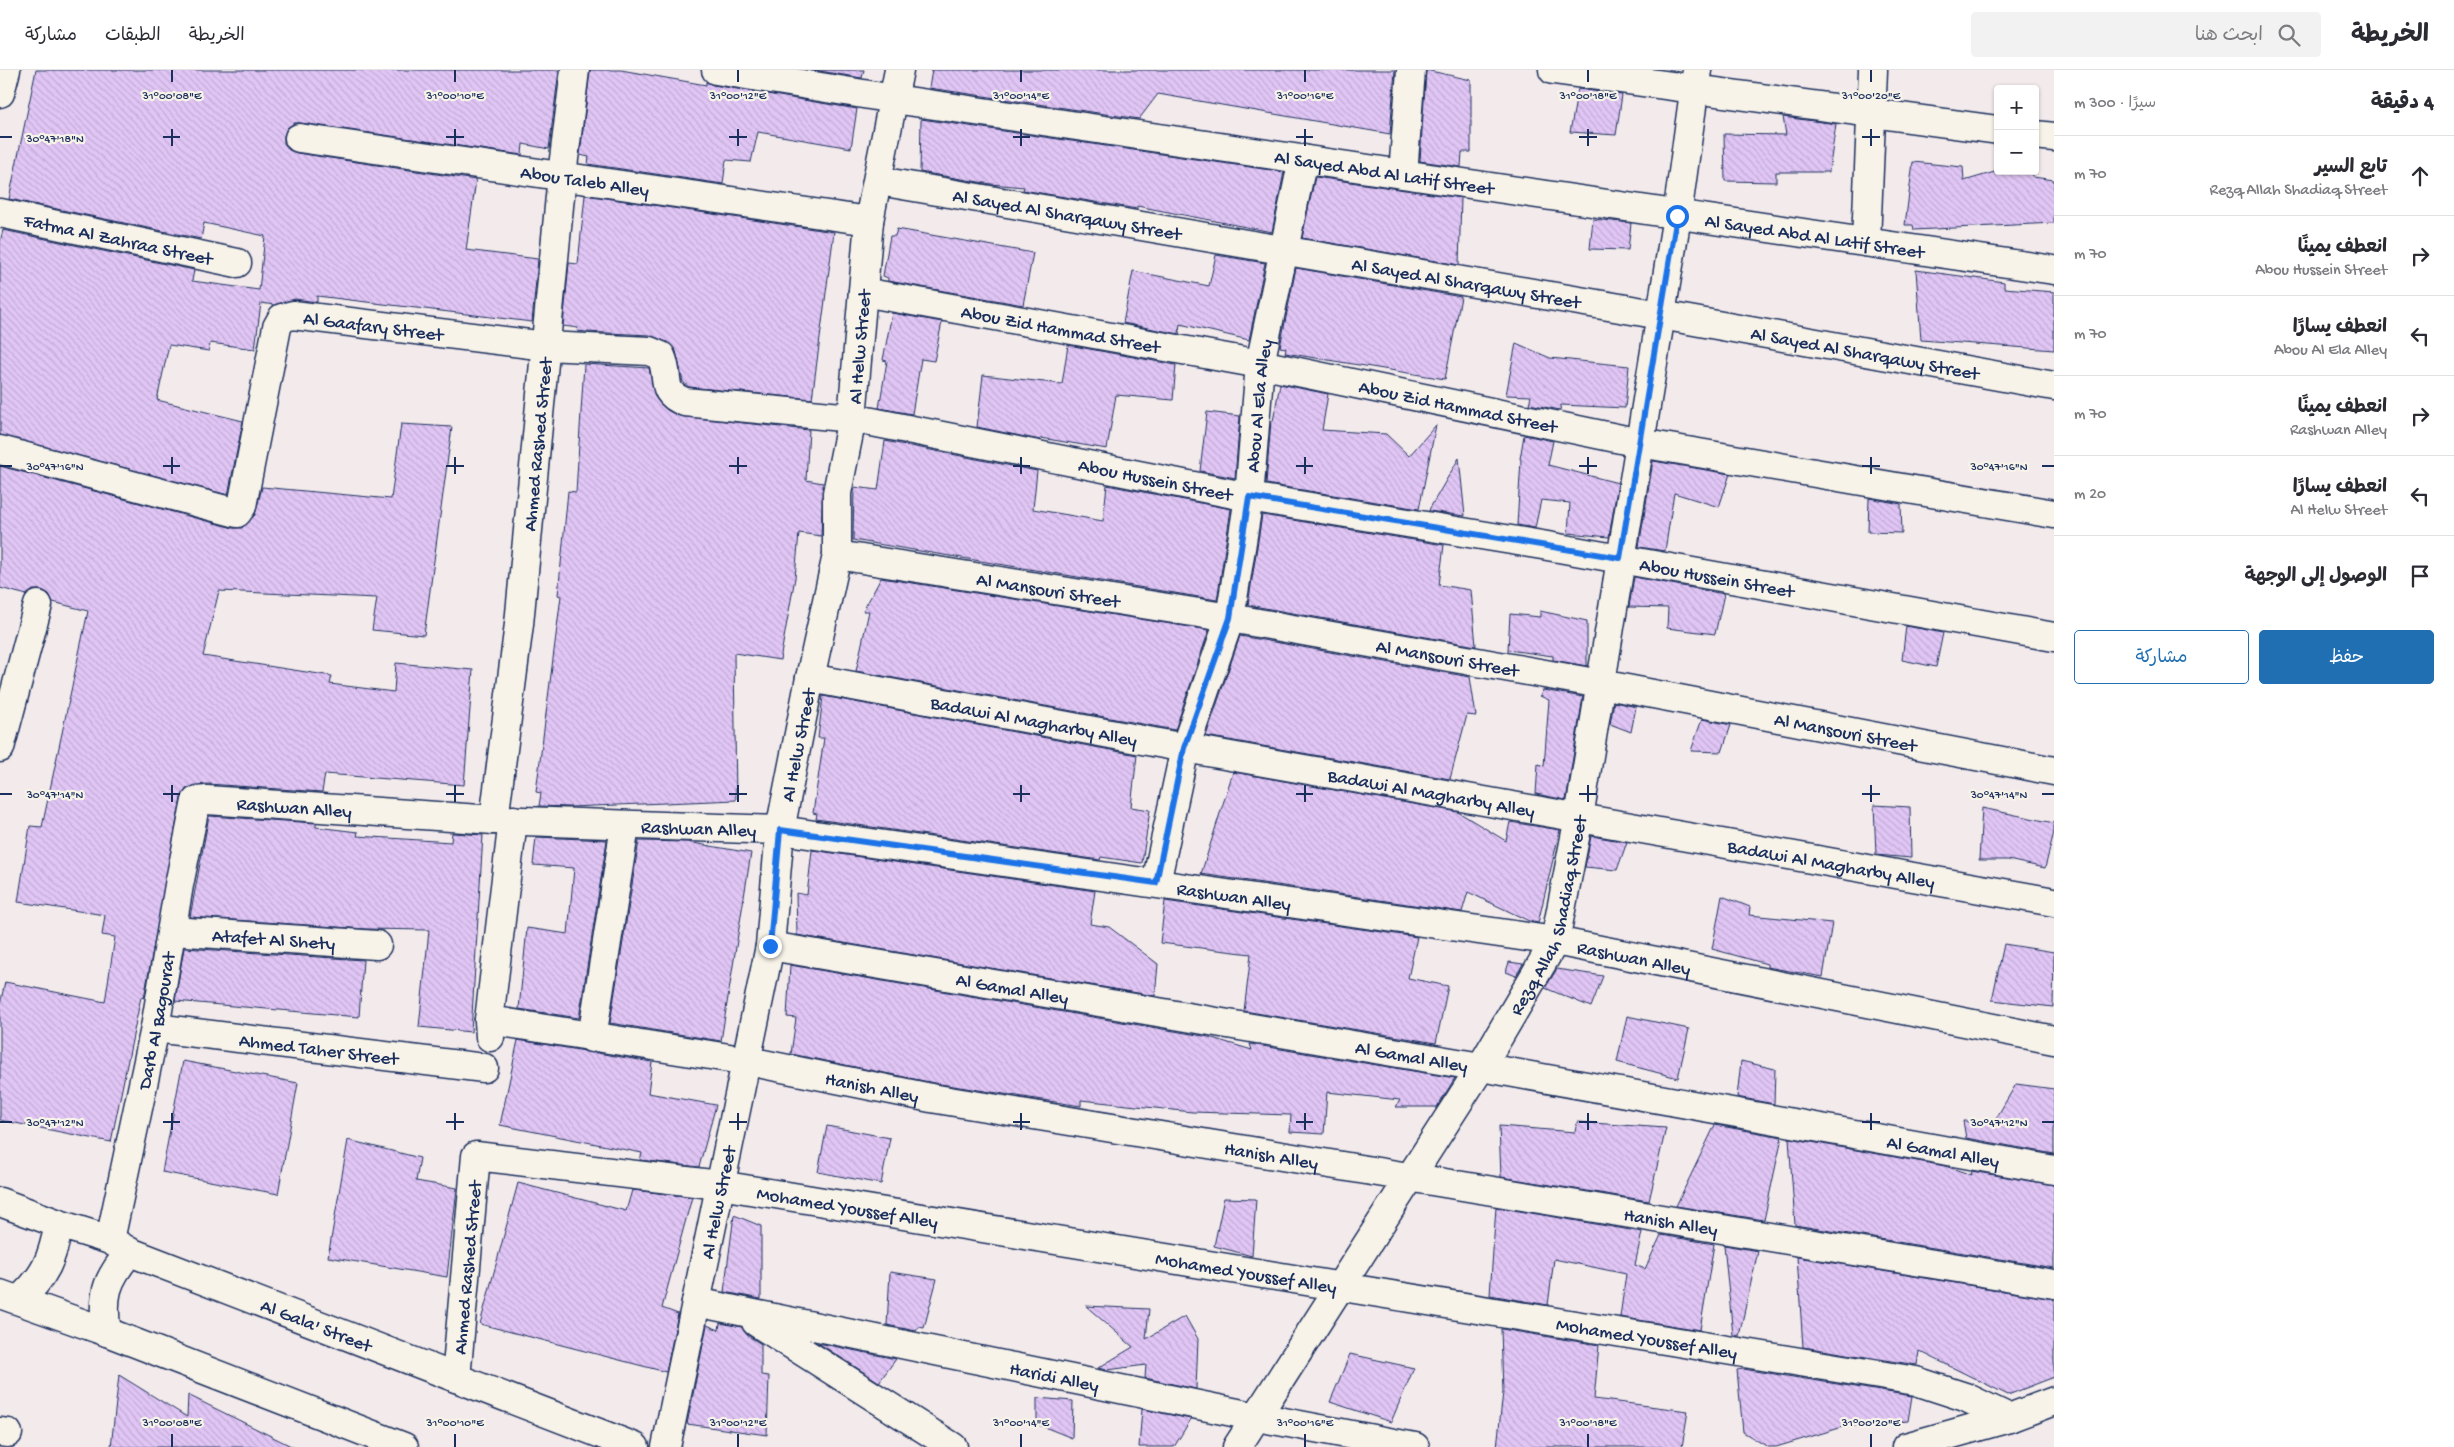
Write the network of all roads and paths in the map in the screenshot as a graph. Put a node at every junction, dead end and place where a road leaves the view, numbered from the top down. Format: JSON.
{"nodes":[{"id":1,"x":6,"y":70,"type":"edge"},
{"id":2,"x":575,"y":70,"type":"edge"},
{"id":3,"x":716,"y":70,"type":"edge"},
{"id":4,"x":898,"y":70,"type":"edge"},
{"id":5,"x":1411,"y":70,"type":"edge"},
{"id":6,"x":1553,"y":70,"type":"edge"},
{"id":7,"x":1873,"y":70,"type":"edge"},
{"id":8,"x":1696,"y":79,"type":"edge"},
{"id":9,"x":0,"y":93,"type":"edge"},
{"id":10,"x":894,"y":99,"type":"junction"},
{"id":11,"x":1871,"y":112,"type":"junction"},
{"id":12,"x":1994,"y":129,"type":"edge"},
{"id":13,"x":2039,"y":136,"type":"edge"},
{"id":14,"x":299,"y":138,"type":"dead end"},
{"id":15,"x":2054,"y":138,"type":"edge"},
{"id":16,"x":1303,"y":159,"type":"junction"},
{"id":17,"x":1403,"y":174,"type":"junction"},
{"id":18,"x":562,"y":175,"type":"junction"},
{"id":19,"x":879,"y":181,"type":"junction"},
{"id":20,"x":0,"y":213,"type":"edge"},
{"id":21,"x":1677,"y":216,"type":"junction"},
{"id":22,"x":870,"y":222,"type":"junction"},
{"id":23,"x":1866,"y":242,"type":"junction"},
{"id":24,"x":1284,"y":250,"type":"junction"},
{"id":25,"x":237,"y":263,"type":"dead end"},
{"id":26,"x":2054,"y":270,"type":"edge"},
{"id":27,"x":863,"y":292,"type":"junction"},
{"id":28,"x":1661,"y":315,"type":"junction"},
{"id":29,"x":546,"y":346,"type":"junction"},
{"id":30,"x":1260,"y":364,"type":"junction"},
{"id":31,"x":2054,"y":386,"type":"edge"},
{"id":32,"x":852,"y":418,"type":"junction"},
{"id":33,"x":1640,"y":443,"type":"junction"},
{"id":34,"x":0,"y":450,"type":"edge"},
{"id":35,"x":1249,"y":497,"type":"junction"},
{"id":36,"x":2054,"y":514,"type":"edge"},
{"id":37,"x":837,"y":554,"type":"junction"},
{"id":38,"x":1620,"y":558,"type":"junction"},
{"id":39,"x":38,"y":605,"type":"dead end"},
{"id":40,"x":1230,"y":618,"type":"junction"},
{"id":41,"x":2054,"y":637,"type":"edge"},
{"id":42,"x":810,"y":678,"type":"junction"},
{"id":43,"x":1601,"y":684,"type":"junction"},
{"id":44,"x":0,"y":748,"type":"edge"},
{"id":45,"x":1184,"y":748,"type":"junction"},
{"id":46,"x":2054,"y":770,"type":"edge"},
{"id":47,"x":196,"y":801,"type":"joint"},
{"id":48,"x":1579,"y":817,"type":"junction"},
{"id":49,"x":503,"y":820,"type":"junction"},
{"id":50,"x":625,"y":826,"type":"junction"},
{"id":51,"x":780,"y":830,"type":"junction"},
{"id":52,"x":1156,"y":883,"type":"junction"},
{"id":53,"x":2054,"y":902,"type":"edge"},
{"id":54,"x":172,"y":931,"type":"junction"},
{"id":55,"x":1555,"y":941,"type":"junction"},
{"id":56,"x":377,"y":945,"type":"dead end"},
{"id":57,"x":770,"y":946,"type":"junction"},
{"id":58,"x":155,"y":1028,"type":"junction"},
{"id":59,"x":489,"y":1029,"type":"joint"},
{"id":60,"x":592,"y":1038,"type":"junction"},
{"id":61,"x":2054,"y":1040,"type":"edge"},
{"id":62,"x":748,"y":1061,"type":"junction"},
{"id":63,"x":1481,"y":1067,"type":"junction"},
{"id":64,"x":484,"y":1068,"type":"dead end"},
{"id":65,"x":476,"y":1156,"type":"joint"},
{"id":66,"x":2054,"y":1170,"type":"edge"},
{"id":67,"x":1409,"y":1178,"type":"junction"},
{"id":68,"x":720,"y":1185,"type":"junction"},
{"id":69,"x":0,"y":1202,"type":"edge"},
{"id":70,"x":59,"y":1224,"type":"junction"},
{"id":71,"x":120,"y":1246,"type":"junction"},
{"id":72,"x":2054,"y":1284,"type":"edge"},
{"id":73,"x":1338,"y":1287,"type":"junction"},
{"id":74,"x":10,"y":1297,"type":"edge"},
{"id":75,"x":696,"y":1302,"type":"junction"},
{"id":76,"x":743,"y":1313,"type":"junction"},
{"id":77,"x":107,"y":1332,"type":"junction"},
{"id":78,"x":456,"y":1378,"type":"junction"},
{"id":79,"x":2054,"y":1402,"type":"edge"},
{"id":80,"x":1258,"y":1417,"type":"junction"},
{"id":81,"x":2010,"y":1418,"type":"junction"},
{"id":82,"x":377,"y":1441,"type":"edge"},
{"id":83,"x":404,"y":1447,"type":"edge"},
{"id":84,"x":635,"y":1447,"type":"edge"},
{"id":85,"x":666,"y":1447,"type":"edge"},
{"id":86,"x":953,"y":1447,"type":"edge"},
{"id":87,"x":1237,"y":1447,"type":"edge"},
{"id":88,"x":1414,"y":1447,"type":"edge"},
{"id":89,"x":1906,"y":1447,"type":"edge"}],
"edges":[{"from":1,"to":9,"type":"street"},
{"from":2,"to":18,"type":"street","name":"Ahmed Rashed Street"},
{"from":3,"to":10,"type":"street","name":"Al Sayed Abd Al Latif Street"},
{"from":4,"to":10,"type":"street","name":"Al Helw Street"},
{"from":5,"to":17,"type":"street"},
{"from":6,"to":8,"type":"street"},
{"from":7,"to":11,"type":"street"},
{"from":8,"to":11,"type":"street"},
{"from":8,"to":21,"type":"street","name":"Rezq Allah Shadiaq Street"},
{"from":10,"to":16,"type":"street","name":"Al Sayed Abd Al Latif Street"},
{"from":10,"to":19,"type":"street","name":"Al Helw Street"},
{"from":11,"to":12,"type":"street"},
{"from":11,"to":23,"type":"street"},
{"from":13,"to":15,"type":"street"},
{"from":14,"to":18,"type":"street","name":"Abou Taleb Alley"},
{"from":16,"to":17,"type":"street","name":"Al Sayed Abd Al Latif Street"},
{"from":16,"to":24,"type":"street","name":"Abou Al Ela Alley"},
{"from":17,"to":21,"type":"street","name":"Al Sayed Abd Al Latif Street"},
{"from":18,"to":22,"type":"street","name":"Abou Taleb Alley"},
{"from":18,"to":29,"type":"street","name":"Ahmed Rashed Street"},
{"from":19,"to":22,"type":"street","name":"Al Helw Street"},
{"from":19,"to":24,"type":"street","name":"Al Sayed Al Sharqawy Street"},
{"from":20,"to":25,"type":"street","name":"Fatma Al Zahraa Street"},
{"from":21,"to":23,"type":"street","name":"Al Sayed Abd Al Latif Street"},
{"from":21,"to":28,"type":"street","name":"Rezq Allah Shadiaq Street"},
{"from":22,"to":27,"type":"street","name":"Al Helw Street"},
{"from":23,"to":26,"type":"street","name":"Al Sayed Abd Al Latif Street"},
{"from":24,"to":28,"type":"street","name":"Al Sayed Al Sharqawy Street"},
{"from":24,"to":30,"type":"street","name":"Abou Al Ela Alley"},
{"from":27,"to":30,"type":"street","name":"Abou Zid Hammad Street"},
{"from":27,"to":32,"type":"street","name":"Al Helw Street"},
{"from":28,"to":31,"type":"street","name":"Al Sayed Al Sharqawy Street"},
{"from":28,"to":33,"type":"street","name":"Rezq Allah Shadiaq Street"},
{"from":29,"to":32,"type":"street","name":"Al Gaafary Street"},
{"from":29,"to":34,"type":"street","name":"Al Gaafary Street"},
{"from":29,"to":49,"type":"street","name":"Ahmed Rashed Street"},
{"from":30,"to":33,"type":"street","name":"Abou Zid Hammad Street"},
{"from":30,"to":35,"type":"street","name":"Abou Al Ela Alley"},
{"from":32,"to":35,"type":"street","name":"Abou Hussein Street"},
{"from":32,"to":37,"type":"street","name":"Al Helw Street"},
{"from":33,"to":36,"type":"street","name":"Abou Zid Hammad Street"},
{"from":33,"to":38,"type":"street","name":"Rezq Allah Shadiaq Street"},
{"from":35,"to":38,"type":"street","name":"Abou Hussein Street"},
{"from":35,"to":40,"type":"street","name":"Abou Al Ela Alley"},
{"from":37,"to":40,"type":"street","name":"Al Mansouri Street"},
{"from":37,"to":42,"type":"street","name":"Al Helw Street"},
{"from":38,"to":41,"type":"street","name":"Abou Hussein Street"},
{"from":38,"to":43,"type":"street","name":"Rezq Allah Shadiaq Street"},
{"from":39,"to":44,"type":"street"},
{"from":40,"to":43,"type":"street","name":"Al Mansouri Street"},
{"from":40,"to":45,"type":"street","name":"Abou Al Ela Alley"},
{"from":42,"to":45,"type":"street","name":"Badawi Al Magharby Alley"},
{"from":42,"to":51,"type":"street","name":"Al Helw Street"},
{"from":43,"to":46,"type":"street","name":"Al Mansouri Street"},
{"from":43,"to":48,"type":"street","name":"Rezq Allah Shadiaq Street"},
{"from":45,"to":48,"type":"street","name":"Badawi Al Magharby Alley"},
{"from":45,"to":52,"type":"street","name":"Abou Al Ela Alley"},
{"from":47,"to":49,"type":"street","name":"Rashwan Alley"},
{"from":47,"to":54,"type":"street","name":"Darb Al Bagourat"},
{"from":48,"to":53,"type":"street","name":"Badawi Al Magharby Alley"},
{"from":48,"to":55,"type":"street","name":"Rezq Allah Shadiaq Street"},
{"from":49,"to":50,"type":"street","name":"Rashwan Alley"},
{"from":49,"to":59,"type":"street","name":"Ahmed Rashed Street"},
{"from":50,"to":51,"type":"street","name":"Rashwan Alley"},
{"from":50,"to":60,"type":"street"},
{"from":51,"to":52,"type":"street","name":"Rashwan Alley"},
{"from":51,"to":57,"type":"street","name":"Al Helw Street"},
{"from":52,"to":55,"type":"street","name":"Rashwan Alley"},
{"from":54,"to":56,"type":"street","name":"Atafet Al Shety"},
{"from":54,"to":58,"type":"street","name":"Darb Al Bagourat"},
{"from":55,"to":61,"type":"street","name":"Rashwan Alley"},
{"from":55,"to":63,"type":"street","name":"Rezq Allah Shadiaq Street"},
{"from":57,"to":62,"type":"street","name":"Al Helw Street"},
{"from":57,"to":63,"type":"street","name":"Al Gamal Alley"},
{"from":58,"to":64,"type":"street","name":"Ahmed Taher Street"},
{"from":58,"to":71,"type":"street","name":"Darb Al Bagourat"},
{"from":59,"to":60,"type":"street","name":"Hanish Alley"},
{"from":60,"to":62,"type":"street","name":"Hanish Alley"},
{"from":62,"to":67,"type":"street","name":"Hanish Alley"},
{"from":62,"to":68,"type":"street","name":"Al Helw Street"},
{"from":63,"to":66,"type":"street","name":"Al Gamal Alley"},
{"from":63,"to":67,"type":"street","name":"Rezq Allah Shadiaq Street"},
{"from":65,"to":68,"type":"street","name":"Mohamed Youssef Alley"},
{"from":65,"to":78,"type":"street","name":"Ahmed Rashed Street"},
{"from":67,"to":72,"type":"street","name":"Hanish Alley"},
{"from":67,"to":73,"type":"street","name":"Rezq Allah Shadiaq Street"},
{"from":68,"to":73,"type":"street","name":"Mohamed Youssef Alley"},
{"from":68,"to":75,"type":"street","name":"Al Helw Street"},
{"from":69,"to":70,"type":"street","name":"Al Gala' Street"},
{"from":70,"to":71,"type":"street","name":"Al Gala' Street"},
{"from":70,"to":74,"type":"street"},
{"from":71,"to":77,"type":"street"},
{"from":71,"to":78,"type":"street","name":"Al Gala' Street"},
{"from":73,"to":80,"type":"street","name":"Rezq Allah Shadiaq Street"},
{"from":73,"to":81,"type":"street","name":"Mohamed Youssef Alley"},
{"from":74,"to":77,"type":"street"},
{"from":75,"to":76,"type":"street","name":"Haridi Alley"},
{"from":75,"to":85,"type":"street","name":"Al Helw Street"},
{"from":76,"to":80,"type":"street","name":"Haridi Alley"},
{"from":76,"to":86,"type":"street"},
{"from":77,"to":82,"type":"street"},
{"from":78,"to":84,"type":"street","name":"Al Gala' Street"},
{"from":79,"to":81,"type":"street"},
{"from":80,"to":87,"type":"street","name":"Rezq Allah Shadiaq Street"},
{"from":80,"to":88,"type":"street","name":"Haridi Alley"},
{"from":81,"to":89,"type":"street"},
{"from":82,"to":83,"type":"street"}]}
